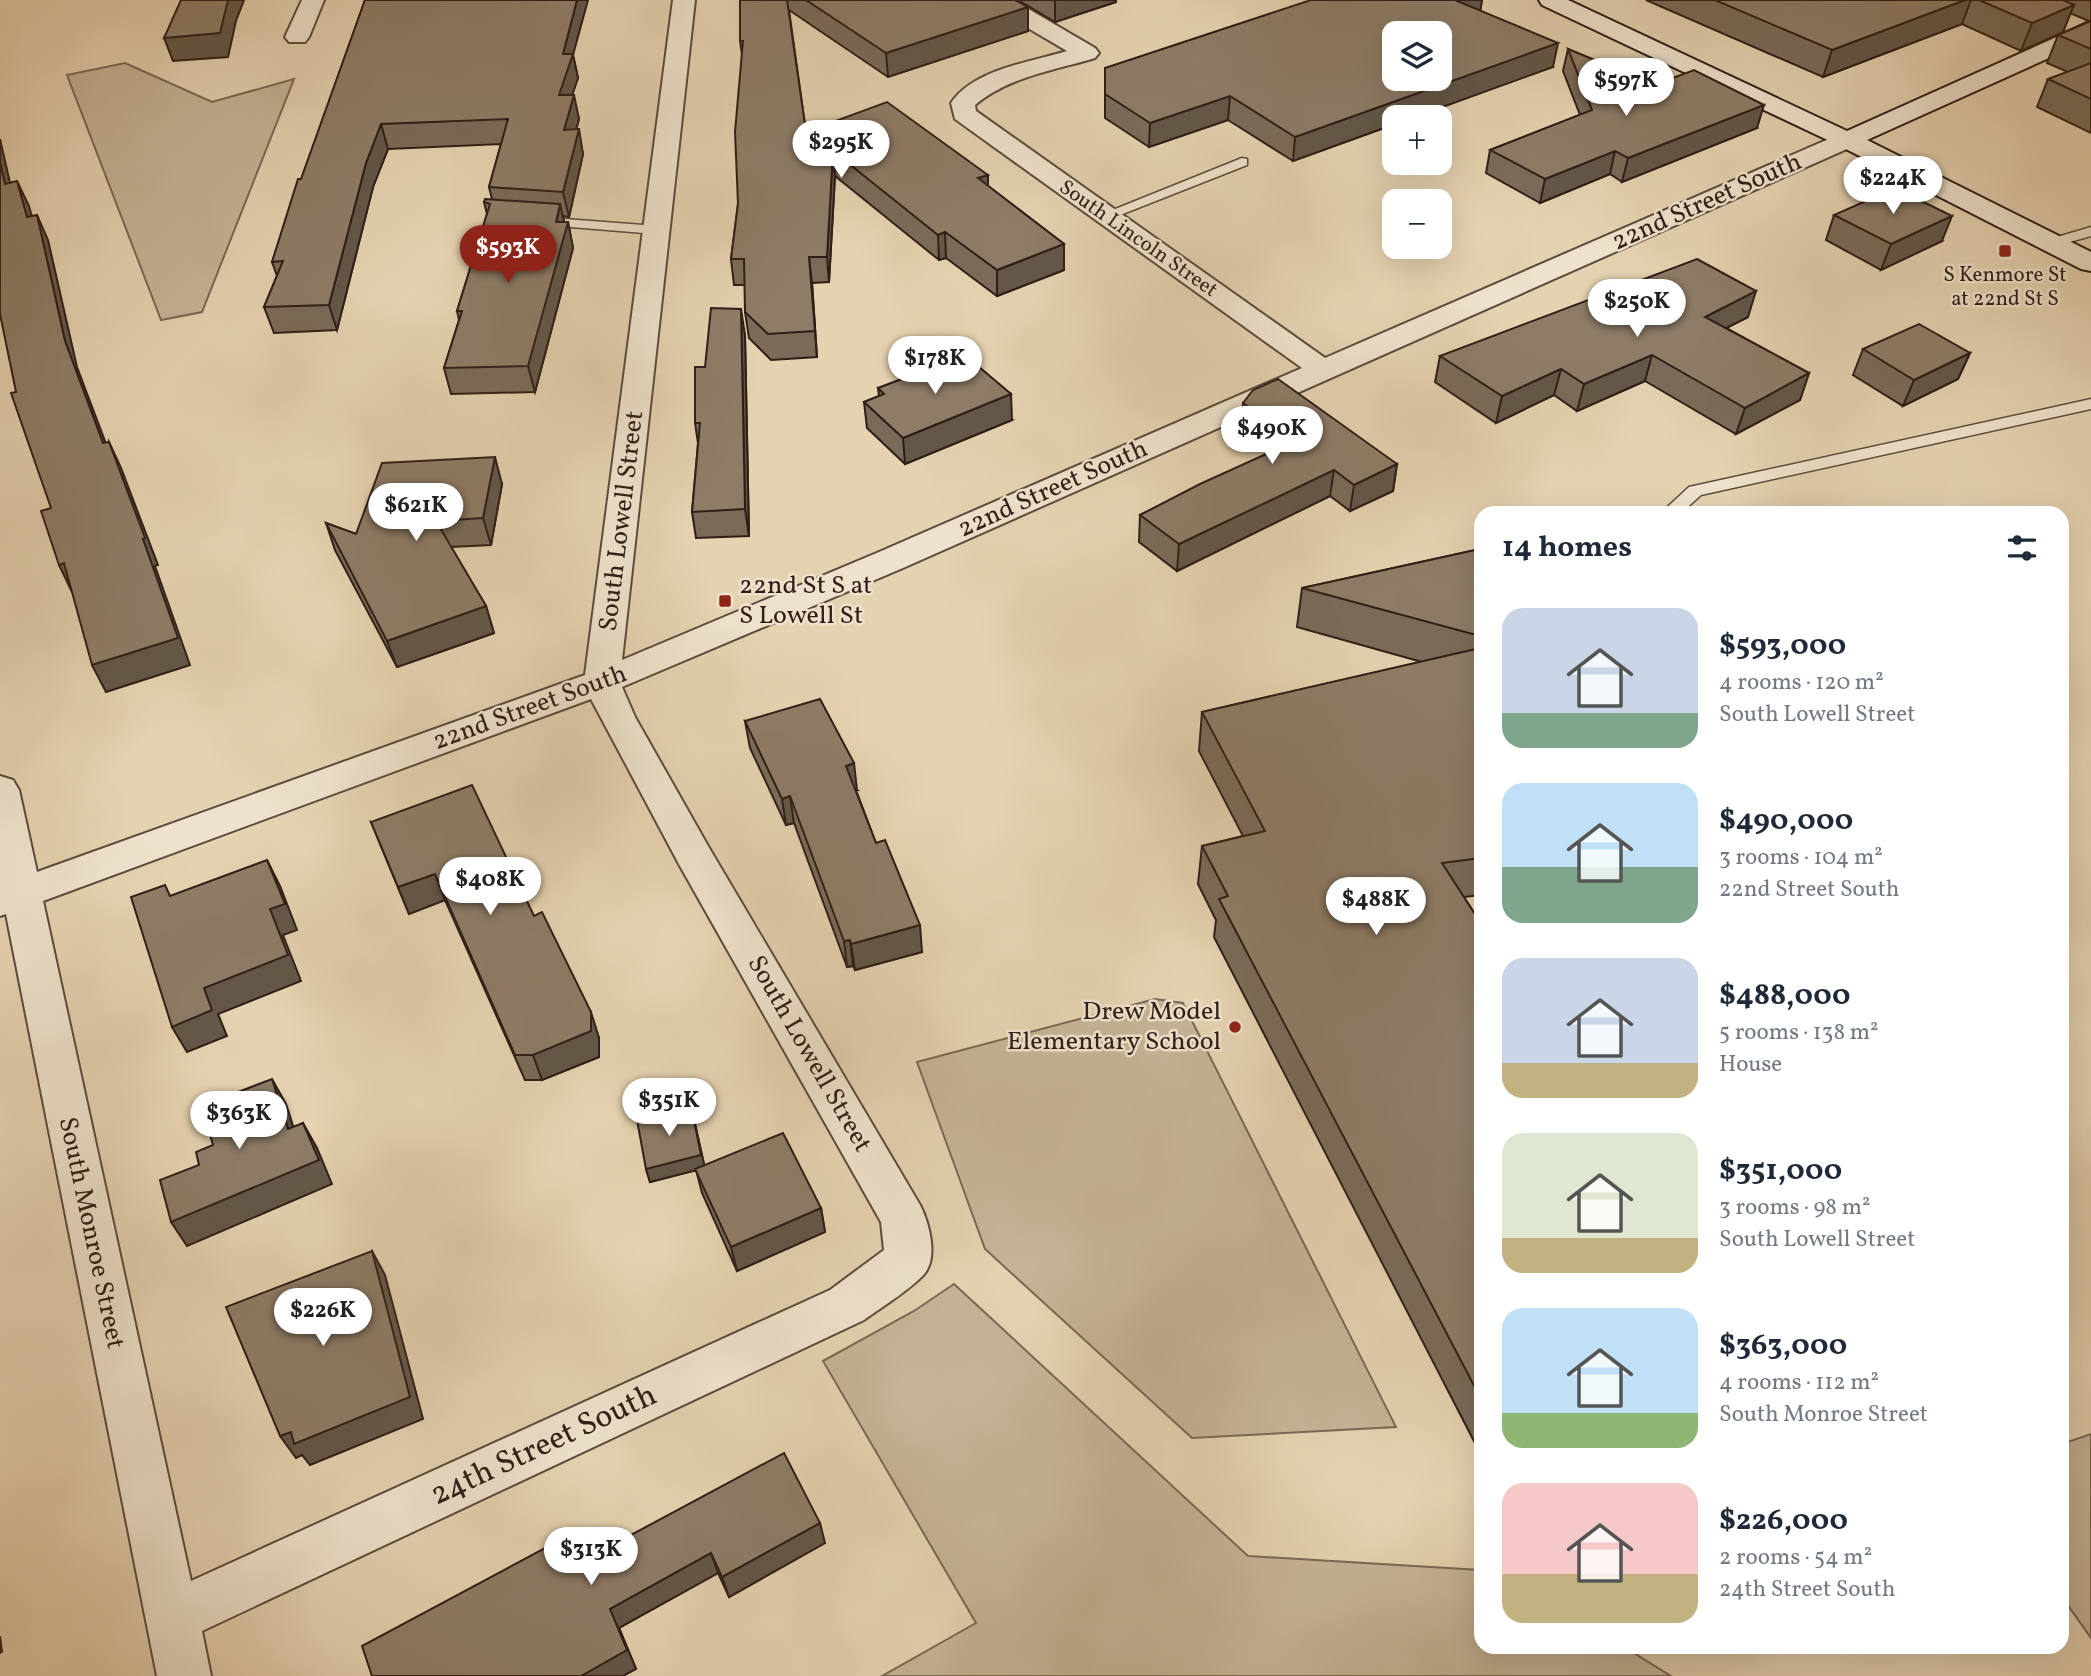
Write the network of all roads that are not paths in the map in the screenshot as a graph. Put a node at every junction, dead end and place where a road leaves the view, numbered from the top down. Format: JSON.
{"nodes":[{"id":1,"x":313,"y":0,"type":"edge"},
{"id":2,"x":684,"y":0,"type":"edge"},
{"id":3,"x":997,"y":0,"type":"edge"},
{"id":4,"x":1550,"y":0,"type":"edge"},
{"id":5,"x":2064,"y":21,"type":"edge"},
{"id":6,"x":2089,"y":32,"type":"edge"},
{"id":7,"x":297,"y":37,"type":"dead end"},
{"id":8,"x":1847,"y":141,"type":"junction"},
{"id":9,"x":1242,"y":162,"type":"dead end"},
{"id":10,"x":1105,"y":216,"type":"junction"},
{"id":11,"x":520,"y":220,"type":"edge"},
{"id":12,"x":656,"y":230,"type":"junction"},
{"id":13,"x":2091,"y":231,"type":"edge"},
{"id":14,"x":2052,"y":243,"type":"junction"},
{"id":15,"x":2091,"y":263,"type":"edge"},
{"id":16,"x":1323,"y":370,"type":"junction"},
{"id":17,"x":2091,"y":404,"type":"edge"},
{"id":18,"x":1678,"y":506,"type":"edge"},
{"id":19,"x":602,"y":682,"type":"junction"},
{"id":20,"x":0,"y":790,"type":"edge"},
{"id":21,"x":10,"y":897,"type":"edge"},
{"id":22,"x":908,"y":1259,"type":"joint"},
{"id":23,"x":172,"y":1618,"type":"junction"},
{"id":24,"x":184,"y":1676,"type":"edge"}],
"edges":[{"from":1,"to":7,"type":"street"},
{"from":2,"to":12,"type":"street","name":"South Lowell Street"},
{"from":3,"to":10,"type":"street","name":"South Lincoln Street"},
{"from":4,"to":8,"type":"street"},
{"from":5,"to":6,"type":"street"},
{"from":6,"to":8,"type":"street","name":"22nd Street South"},
{"from":8,"to":14,"type":"street"},
{"from":8,"to":16,"type":"street","name":"22nd Street South"},
{"from":9,"to":10,"type":"lane"},
{"from":10,"to":16,"type":"street","name":"South Lincoln Street"},
{"from":11,"to":12,"type":"lane"},
{"from":12,"to":19,"type":"street","name":"South Lowell Street"},
{"from":13,"to":14,"type":"lane"},
{"from":14,"to":15,"type":"street"},
{"from":16,"to":19,"type":"street","name":"22nd Street South"},
{"from":17,"to":18,"type":"lane"},
{"from":19,"to":21,"type":"street","name":"22nd Street South"},
{"from":19,"to":22,"type":"street","name":"South Lowell Street"},
{"from":20,"to":21,"type":"street","name":"South Monroe Street"},
{"from":21,"to":23,"type":"street","name":"South Monroe Street"},
{"from":22,"to":23,"type":"street","name":"24th Street South"},
{"from":23,"to":24,"type":"street","name":"South Monroe Street"}]}
